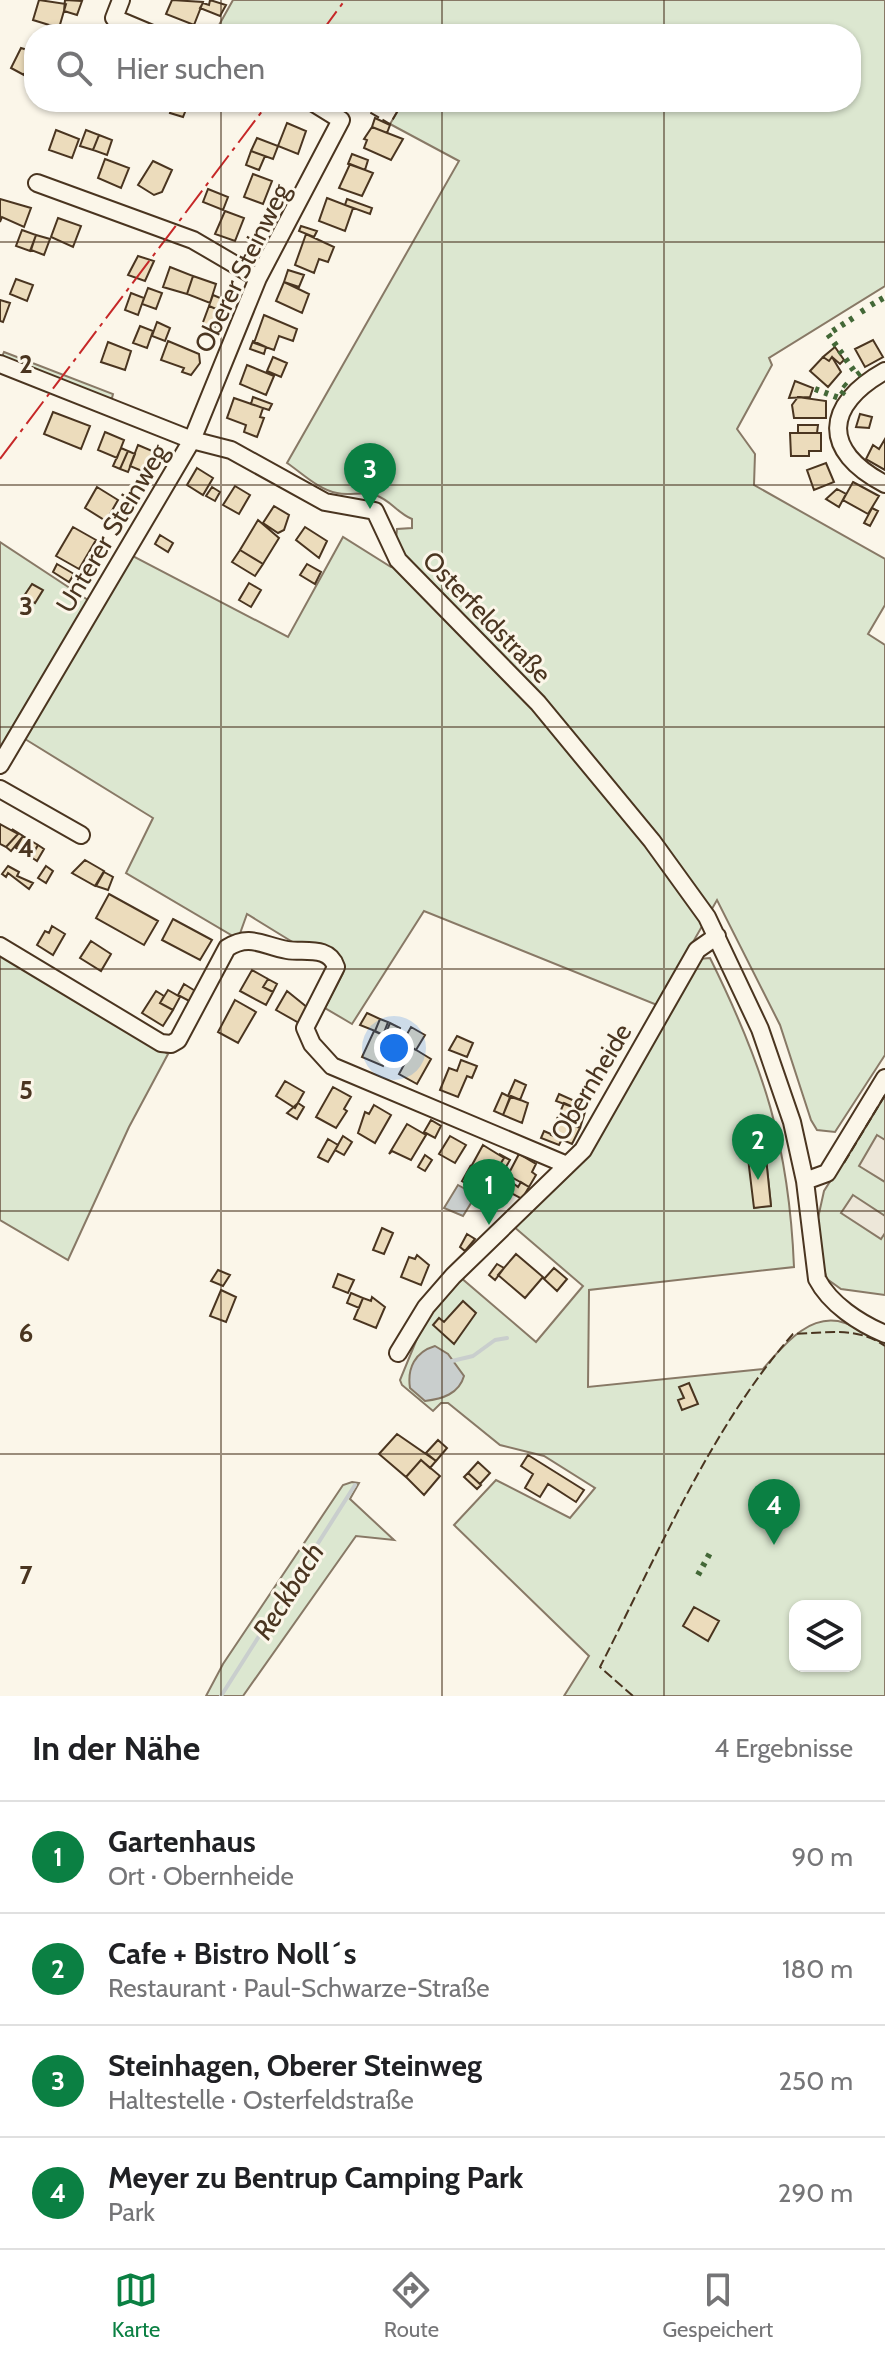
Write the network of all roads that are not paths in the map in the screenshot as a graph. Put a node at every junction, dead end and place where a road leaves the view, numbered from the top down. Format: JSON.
{"nodes":[{"id":1,"x":121,"y":0,"type":"edge"},
{"id":2,"x":128,"y":24,"type":"edge"},
{"id":3,"x":328,"y":112,"type":"edge"},
{"id":4,"x":37,"y":183,"type":"dead end"},
{"id":5,"x":258,"y":278,"type":"junction"},
{"id":6,"x":0,"y":364,"type":"edge"},
{"id":7,"x":885,"y":371,"type":"edge"},
{"id":8,"x":192,"y":440,"type":"junction"},
{"id":9,"x":885,"y":484,"type":"edge"},
{"id":10,"x":0,"y":765,"type":"edge"},
{"id":11,"x":0,"y":789,"type":"edge"},
{"id":12,"x":81,"y":835,"type":"dead end"},
{"id":13,"x":717,"y":936,"type":"junction"},
{"id":14,"x":0,"y":946,"type":"edge"},
{"id":15,"x":885,"y":1078,"type":"edge"},
{"id":16,"x":567,"y":1165,"type":"junction"},
{"id":17,"x":805,"y":1181,"type":"junction"},
{"id":18,"x":885,"y":1334,"type":"edge"},
{"id":19,"x":398,"y":1353,"type":"dead end"}],
"edges":[{"from":1,"to":2,"type":"street"},
{"from":3,"to":5,"type":"street","name":"Oberer Steinweg"},
{"from":4,"to":5,"type":"street"},
{"from":5,"to":8,"type":"street","name":"Oberer Steinweg"},
{"from":6,"to":8,"type":"street","name":"Osterfeldstraße"},
{"from":7,"to":9,"type":"street"},
{"from":8,"to":10,"type":"street","name":"Unterer Steinweg"},
{"from":8,"to":13,"type":"street","name":"Osterfeldstraße"},
{"from":11,"to":12,"type":"street"},
{"from":13,"to":16,"type":"street","name":"Obernheide"},
{"from":13,"to":17,"type":"street"},
{"from":14,"to":16,"type":"street"},
{"from":15,"to":17,"type":"street"},
{"from":16,"to":19,"type":"street","name":"Obernheide"},
{"from":17,"to":18,"type":"street"}]}
